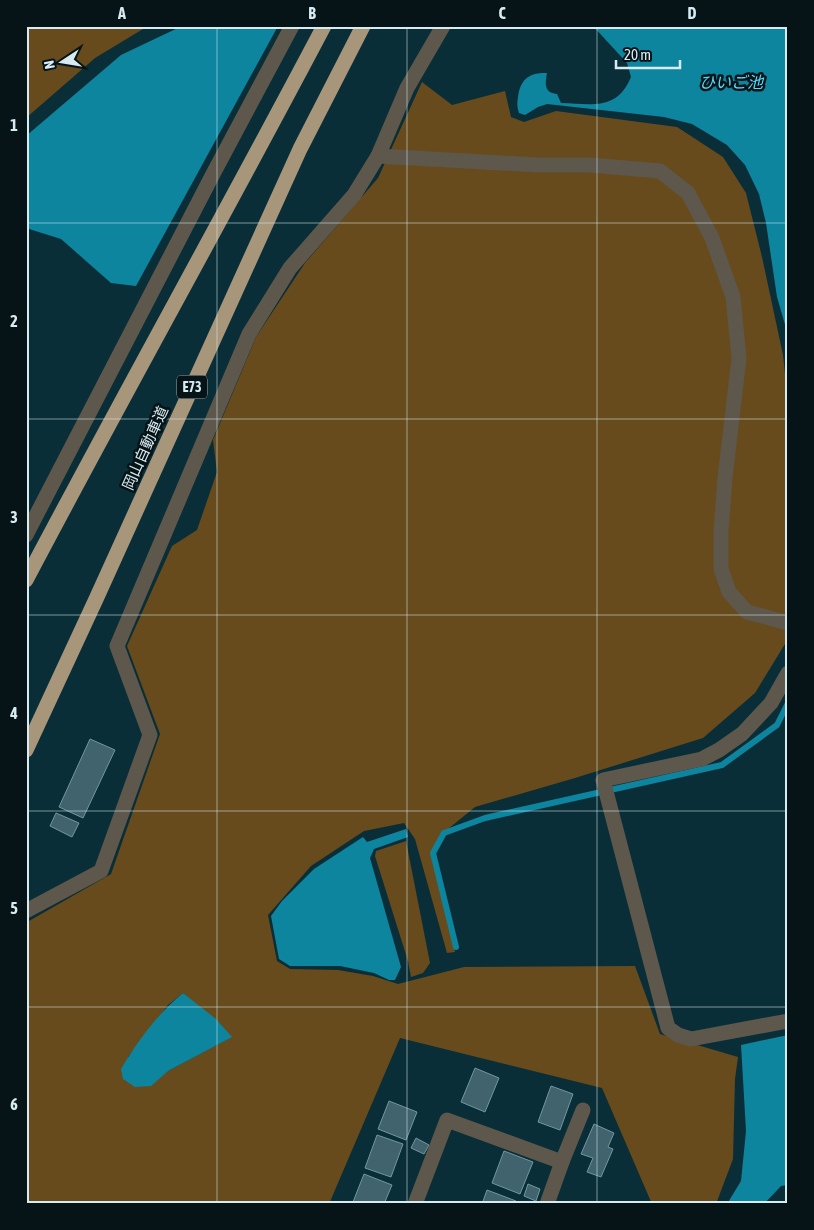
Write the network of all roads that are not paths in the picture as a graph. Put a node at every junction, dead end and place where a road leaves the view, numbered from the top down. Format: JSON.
{"nodes":[{"id":1,"x":292,"y":26,"type":"edge"},
{"id":2,"x":324,"y":26,"type":"edge"},
{"id":3,"x":363,"y":26,"type":"edge"},
{"id":4,"x":443,"y":26,"type":"edge"},
{"id":5,"x":378,"y":156,"type":"junction"},
{"id":6,"x":26,"y":535,"type":"edge"},
{"id":7,"x":26,"y":580,"type":"edge"},
{"id":8,"x":788,"y":623,"type":"edge"},
{"id":9,"x":788,"y":673,"type":"edge"},
{"id":10,"x":26,"y":750,"type":"edge"},
{"id":11,"x":26,"y":912,"type":"edge"},
{"id":12,"x":788,"y":1021,"type":"edge"},
{"id":13,"x":583,"y":1110,"type":"dead end"},
{"id":14,"x":562,"y":1162,"type":"junction"},
{"id":15,"x":415,"y":1204,"type":"edge"},
{"id":16,"x":546,"y":1204,"type":"edge"}],
"edges":[{"from":1,"to":6,"type":"street"},
{"from":2,"to":7,"type":"highway"},
{"from":3,"to":10,"type":"highway","name":"岡山自動車道","number":"E73"},
{"from":4,"to":5,"type":"street"},
{"from":5,"to":8,"type":"street"},
{"from":5,"to":11,"type":"street"},
{"from":9,"to":12,"type":"street"},
{"from":13,"to":14,"type":"street"},
{"from":14,"to":15,"type":"street"},
{"from":14,"to":16,"type":"street"}]}
